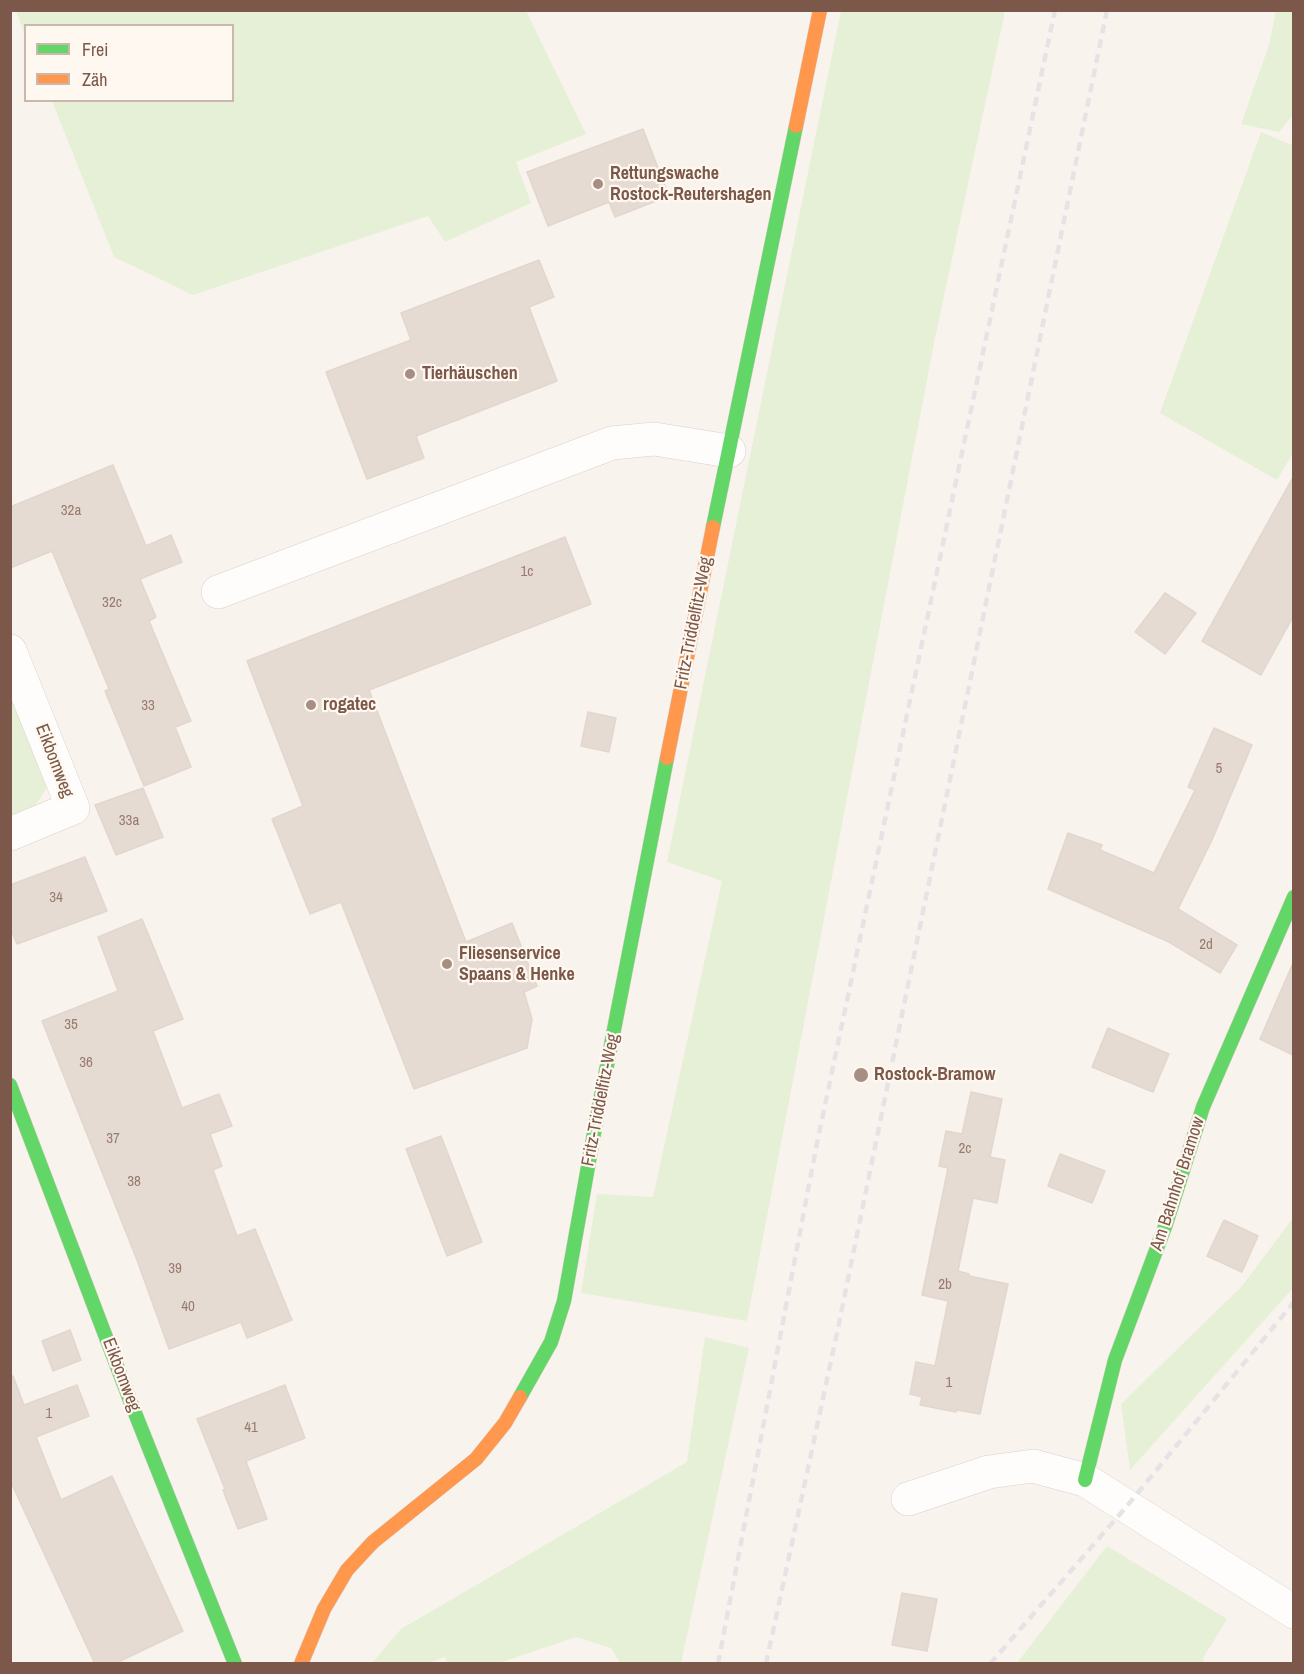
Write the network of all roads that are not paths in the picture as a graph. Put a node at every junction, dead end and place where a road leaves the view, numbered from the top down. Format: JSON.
{"nodes":[{"id":1,"x":820,"y":10,"type":"edge"},
{"id":2,"x":729,"y":451,"type":"junction"},
{"id":3,"x":218,"y":592,"type":"dead end"},
{"id":4,"x":10,"y":651,"type":"edge"},
{"id":5,"x":10,"y":834,"type":"edge"},
{"id":6,"x":1293,"y":897,"type":"edge"},
{"id":7,"x":10,"y":1085,"type":"edge"},
{"id":8,"x":1085,"y":1480,"type":"junction"},
{"id":9,"x":908,"y":1499,"type":"dead end"},
{"id":10,"x":1293,"y":1612,"type":"edge"},
{"id":11,"x":235,"y":1664,"type":"edge"},
{"id":12,"x":301,"y":1664,"type":"edge"}],
"edges":[{"from":1,"to":2,"type":"street","name":"Fritz-Triddelfitz-Weg"},
{"from":2,"to":3,"type":"street"},
{"from":2,"to":12,"type":"street","name":"Fritz-Triddelfitz-Weg"},
{"from":4,"to":5,"type":"street","name":"Eikbomweg"},
{"from":6,"to":8,"type":"street","name":"Am Bahnhof Bramow"},
{"from":7,"to":11,"type":"street","name":"Eikbomweg"},
{"from":8,"to":9,"type":"street"},
{"from":8,"to":10,"type":"street"}]}
